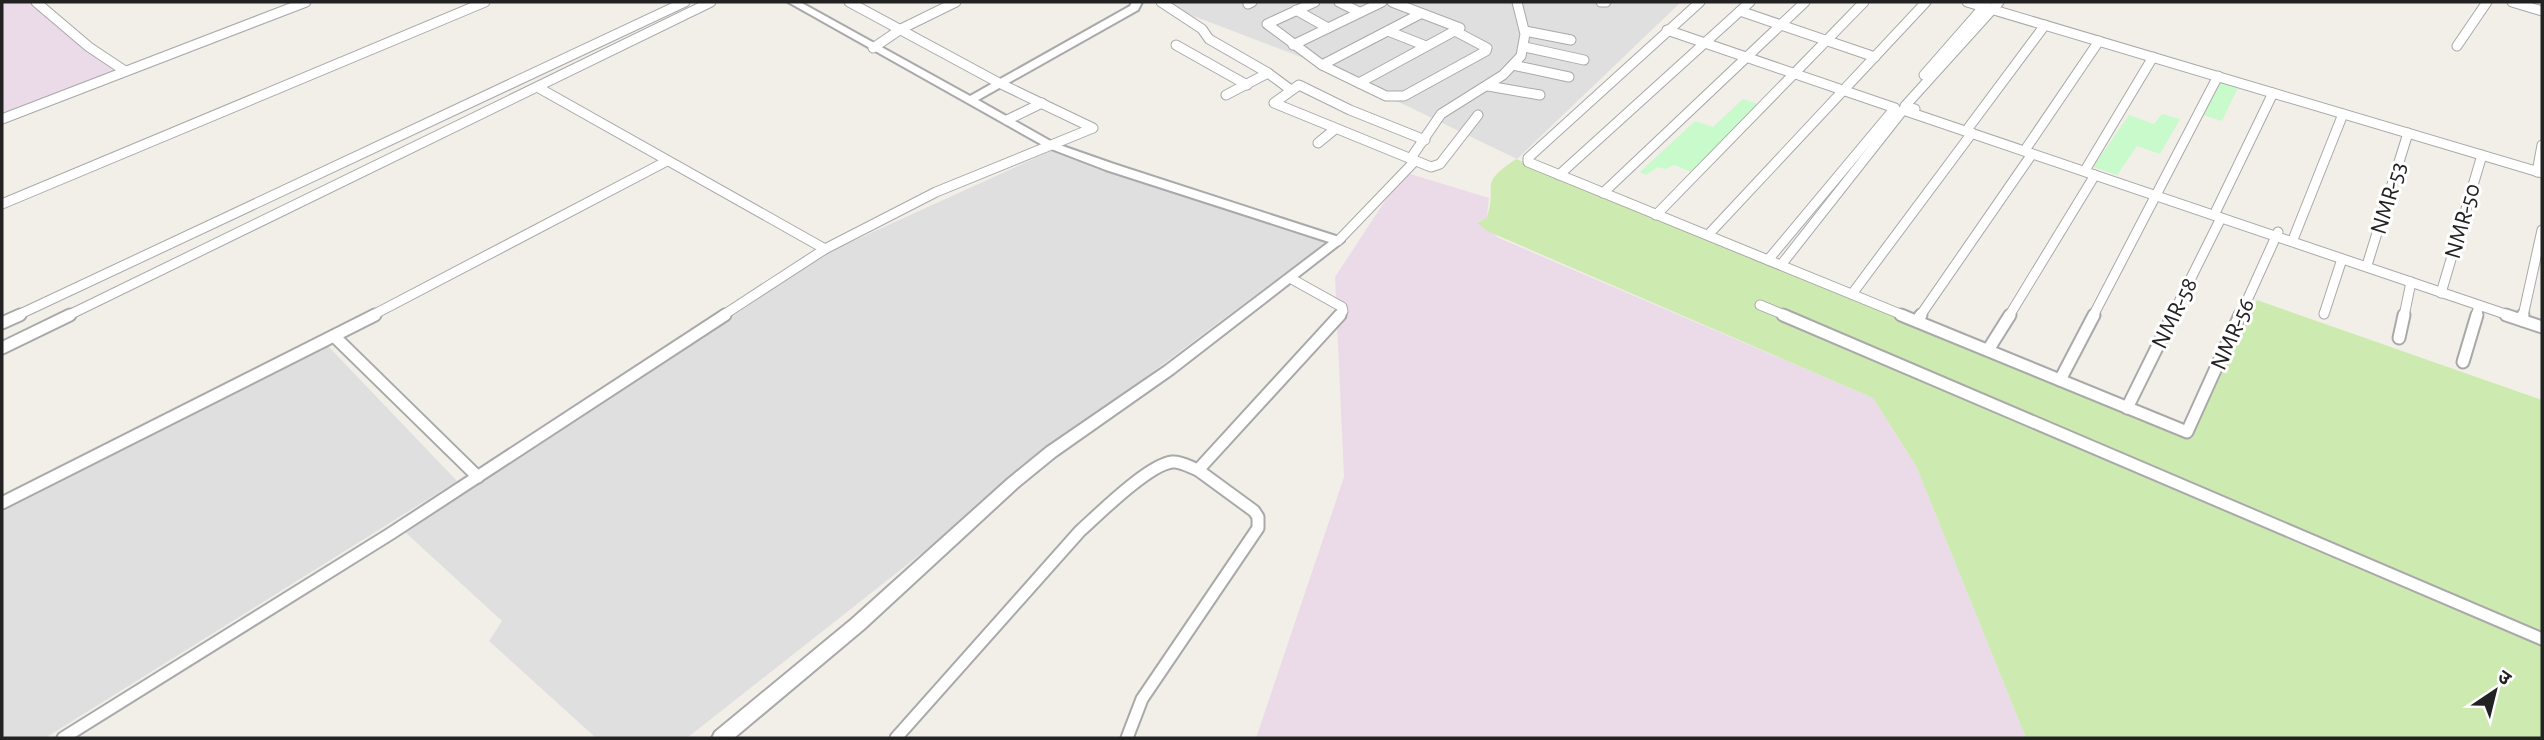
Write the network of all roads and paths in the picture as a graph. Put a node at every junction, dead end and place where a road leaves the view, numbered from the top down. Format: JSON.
{"nodes":[{"id":1,"x":36,"y":2,"type":"edge"},
{"id":2,"x":306,"y":2,"type":"edge"},
{"id":3,"x":485,"y":2,"type":"edge"},
{"id":4,"x":685,"y":2,"type":"edge"},
{"id":5,"x":711,"y":2,"type":"edge"},
{"id":6,"x":793,"y":2,"type":"edge"},
{"id":7,"x":849,"y":2,"type":"edge"},
{"id":8,"x":956,"y":2,"type":"edge"},
{"id":9,"x":1137,"y":2,"type":"edge"},
{"id":10,"x":1161,"y":2,"type":"edge"},
{"id":11,"x":1315,"y":2,"type":"edge"},
{"id":12,"x":1339,"y":2,"type":"edge"},
{"id":13,"x":1382,"y":2,"type":"edge"},
{"id":14,"x":1392,"y":2,"type":"edge"},
{"id":15,"x":1517,"y":2,"type":"edge"},
{"id":16,"x":1601,"y":2,"type":"edge"},
{"id":17,"x":1606,"y":2,"type":"edge"},
{"id":18,"x":1700,"y":2,"type":"edge"},
{"id":19,"x":1750,"y":2,"type":"edge"},
{"id":20,"x":1805,"y":2,"type":"edge"},
{"id":21,"x":1864,"y":2,"type":"edge"},
{"id":22,"x":1926,"y":2,"type":"edge"},
{"id":23,"x":1967,"y":2,"type":"edge"},
{"id":24,"x":1999,"y":2,"type":"edge"},
{"id":25,"x":2487,"y":2,"type":"edge"},
{"id":26,"x":2512,"y":2,"type":"edge"},
{"id":27,"x":1988,"y":6,"type":"edge"},
{"id":28,"x":1296,"y":10,"type":"junction"},
{"id":29,"x":1740,"y":11,"type":"junction"},
{"id":30,"x":2542,"y":11,"type":"edge"},
{"id":31,"x":1359,"y":12,"type":"junction"},
{"id":32,"x":1420,"y":14,"type":"junction"},
{"id":33,"x":1781,"y":25,"type":"junction"},
{"id":34,"x":2045,"y":25,"type":"junction"},
{"id":35,"x":1328,"y":28,"type":"junction"},
{"id":36,"x":1668,"y":28,"type":"junction"},
{"id":37,"x":901,"y":29,"type":"junction"},
{"id":38,"x":1388,"y":31,"type":"junction"},
{"id":39,"x":1455,"y":31,"type":"junction"},
{"id":40,"x":1525,"y":31,"type":"junction"},
{"id":41,"x":1571,"y":40,"type":"dead end"},
{"id":42,"x":1827,"y":40,"type":"junction"},
{"id":43,"x":1707,"y":41,"type":"junction"},
{"id":44,"x":2099,"y":41,"type":"junction"},
{"id":45,"x":1176,"y":45,"type":"dead end"},
{"id":46,"x":1293,"y":45,"type":"junction"},
{"id":47,"x":1426,"y":46,"type":"junction"},
{"id":48,"x":2457,"y":46,"type":"dead end"},
{"id":49,"x":1525,"y":47,"type":"junction"},
{"id":50,"x":873,"y":48,"type":"junction"},
{"id":51,"x":1749,"y":55,"type":"junction"},
{"id":52,"x":1875,"y":57,"type":"junction"},
{"id":53,"x":2153,"y":57,"type":"junction"},
{"id":54,"x":1584,"y":60,"type":"dead end"},
{"id":55,"x":1322,"y":65,"type":"junction"},
{"id":56,"x":1513,"y":65,"type":"junction"},
{"id":57,"x":125,"y":71,"type":"junction"},
{"id":58,"x":1795,"y":71,"type":"junction"},
{"id":59,"x":1268,"y":73,"type":"junction"},
{"id":60,"x":2218,"y":76,"type":"junction"},
{"id":61,"x":1569,"y":77,"type":"dead end"},
{"id":62,"x":999,"y":83,"type":"junction"},
{"id":63,"x":1359,"y":83,"type":"junction"},
{"id":64,"x":1247,"y":85,"type":"junction"},
{"id":65,"x":1488,"y":86,"type":"junction"},
{"id":66,"x":539,"y":88,"type":"junction"},
{"id":67,"x":1845,"y":88,"type":"junction"},
{"id":68,"x":1291,"y":90,"type":"junction"},
{"id":69,"x":2273,"y":93,"type":"junction"},
{"id":70,"x":1226,"y":95,"type":"dead end"},
{"id":71,"x":1540,"y":95,"type":"dead end"},
{"id":72,"x":970,"y":100,"type":"junction"},
{"id":73,"x":1042,"y":103,"type":"junction"},
{"id":74,"x":1900,"y":106,"type":"junction"},
{"id":75,"x":2343,"y":114,"type":"junction"},
{"id":76,"x":1478,"y":115,"type":"dead end"},
{"id":77,"x":2,"y":119,"type":"edge"},
{"id":78,"x":1007,"y":120,"type":"junction"},
{"id":79,"x":1335,"y":129,"type":"junction"},
{"id":80,"x":1970,"y":130,"type":"junction"},
{"id":81,"x":2408,"y":133,"type":"junction"},
{"id":82,"x":1425,"y":140,"type":"junction"},
{"id":83,"x":1318,"y":144,"type":"dead end"},
{"id":84,"x":1050,"y":145,"type":"junction"},
{"id":85,"x":2542,"y":145,"type":"edge"},
{"id":86,"x":2030,"y":150,"type":"junction"},
{"id":87,"x":2482,"y":155,"type":"junction"},
{"id":88,"x":667,"y":161,"type":"junction"},
{"id":89,"x":1414,"y":162,"type":"junction"},
{"id":90,"x":2091,"y":171,"type":"junction"},
{"id":91,"x":2540,"y":172,"type":"edge"},
{"id":92,"x":1559,"y":175,"type":"junction"},
{"id":93,"x":2157,"y":193,"type":"junction"},
{"id":94,"x":1603,"y":194,"type":"junction"},
{"id":95,"x":2,"y":204,"type":"edge"},
{"id":96,"x":2219,"y":214,"type":"junction"},
{"id":97,"x":1656,"y":215,"type":"junction"},
{"id":98,"x":2542,"y":230,"type":"edge"},
{"id":99,"x":2277,"y":234,"type":"junction"},
{"id":100,"x":1708,"y":235,"type":"junction"},
{"id":101,"x":2294,"y":237,"type":"junction"},
{"id":102,"x":1338,"y":241,"type":"junction"},
{"id":103,"x":825,"y":249,"type":"junction"},
{"id":104,"x":2342,"y":259,"type":"junction"},
{"id":105,"x":1768,"y":260,"type":"junction"},
{"id":106,"x":2368,"y":262,"type":"junction"},
{"id":107,"x":1781,"y":265,"type":"junction"},
{"id":108,"x":1290,"y":278,"type":"junction"},
{"id":109,"x":2411,"y":282,"type":"junction"},
{"id":110,"x":2442,"y":290,"type":"junction"},
{"id":111,"x":1852,"y":294,"type":"junction"},
{"id":112,"x":1760,"y":305,"type":"dead end"},
{"id":113,"x":2479,"y":306,"type":"junction"},
{"id":114,"x":2323,"y":314,"type":"dead end"},
{"id":115,"x":2523,"y":317,"type":"junction"},
{"id":116,"x":1917,"y":321,"type":"junction"},
{"id":117,"x":2542,"y":321,"type":"edge"},
{"id":118,"x":2,"y":323,"type":"edge"},
{"id":119,"x":2542,"y":327,"type":"edge"},
{"id":120,"x":334,"y":335,"type":"junction"},
{"id":121,"x":2399,"y":338,"type":"dead end"},
{"id":122,"x":2,"y":348,"type":"edge"},
{"id":123,"x":1988,"y":350,"type":"junction"},
{"id":124,"x":2463,"y":362,"type":"dead end"},
{"id":125,"x":2060,"y":380,"type":"junction"},
{"id":126,"x":2127,"y":408,"type":"junction"},
{"id":127,"x":1198,"y":470,"type":"junction"},
{"id":128,"x":478,"y":477,"type":"junction"},
{"id":129,"x":2,"y":503,"type":"edge"},
{"id":130,"x":2542,"y":639,"type":"edge"},
{"id":131,"x":63,"y":738,"type":"edge"},
{"id":132,"x":721,"y":738,"type":"edge"},
{"id":133,"x":896,"y":738,"type":"edge"},
{"id":134,"x":1126,"y":738,"type":"edge"}],
"edges":[{"from":1,"to":57,"type":"street"},
{"from":2,"to":57,"type":"street"},
{"from":3,"to":95,"type":"street"},
{"from":4,"to":118,"type":"street"},
{"from":5,"to":66,"type":"street"},
{"from":6,"to":50,"type":"street"},
{"from":7,"to":37,"type":"street"},
{"from":8,"to":37,"type":"street"},
{"from":9,"to":62,"type":"street"},
{"from":10,"to":59,"type":"street"},
{"from":11,"to":28,"type":"street"},
{"from":12,"to":31,"type":"street"},
{"from":13,"to":31,"type":"street"},
{"from":14,"to":32,"type":"street"},
{"from":15,"to":40,"type":"street"},
{"from":16,"to":17,"type":"street"},
{"from":18,"to":36,"type":"street"},
{"from":19,"to":29,"type":"street"},
{"from":20,"to":33,"type":"street"},
{"from":21,"to":42,"type":"street"},
{"from":22,"to":52,"type":"street"},
{"from":23,"to":27,"type":"street"},
{"from":24,"to":27,"type":"street"},
{"from":25,"to":48,"type":"street"},
{"from":26,"to":30,"type":"street"},
{"from":27,"to":34,"type":"street"},
{"from":27,"to":74,"type":"street"},
{"from":28,"to":35,"type":"street"},
{"from":28,"to":46,"type":"street"},
{"from":29,"to":33,"type":"street"},
{"from":29,"to":43,"type":"street"},
{"from":31,"to":35,"type":"street"},
{"from":32,"to":38,"type":"street"},
{"from":32,"to":39,"type":"street"},
{"from":33,"to":42,"type":"street"},
{"from":33,"to":51,"type":"street"},
{"from":34,"to":44,"type":"street"},
{"from":34,"to":80,"type":"street"},
{"from":35,"to":46,"type":"street"},
{"from":36,"to":43,"type":"street"},
{"from":36,"to":92,"type":"street"},
{"from":37,"to":50,"type":"street"},
{"from":37,"to":62,"type":"street"},
{"from":38,"to":47,"type":"street"},
{"from":38,"to":55,"type":"street"},
{"from":39,"to":47,"type":"street"},
{"from":39,"to":63,"type":"street"},
{"from":40,"to":41,"type":"street"},
{"from":40,"to":49,"type":"street"},
{"from":42,"to":52,"type":"street"},
{"from":42,"to":58,"type":"street"},
{"from":43,"to":51,"type":"street"},
{"from":43,"to":92,"type":"street"},
{"from":44,"to":53,"type":"street"},
{"from":44,"to":86,"type":"street"},
{"from":45,"to":64,"type":"street"},
{"from":46,"to":55,"type":"street"},
{"from":47,"to":63,"type":"street"},
{"from":49,"to":54,"type":"street"},
{"from":49,"to":56,"type":"street"},
{"from":50,"to":72,"type":"street"},
{"from":51,"to":58,"type":"street"},
{"from":51,"to":94,"type":"street"},
{"from":52,"to":67,"type":"street"},
{"from":53,"to":60,"type":"street"},
{"from":53,"to":90,"type":"street"},
{"from":55,"to":63,"type":"street"},
{"from":56,"to":61,"type":"street"},
{"from":56,"to":65,"type":"street"},
{"from":57,"to":77,"type":"street"},
{"from":58,"to":67,"type":"street"},
{"from":58,"to":97,"type":"street"},
{"from":59,"to":64,"type":"street"},
{"from":59,"to":68,"type":"street"},
{"from":60,"to":69,"type":"street"},
{"from":60,"to":93,"type":"street"},
{"from":62,"to":72,"type":"street"},
{"from":62,"to":73,"type":"street"},
{"from":64,"to":70,"type":"street"},
{"from":65,"to":71,"type":"street"},
{"from":65,"to":82,"type":"street"},
{"from":66,"to":88,"type":"street"},
{"from":66,"to":122,"type":"street"},
{"from":67,"to":74,"type":"street"},
{"from":67,"to":100,"type":"street"},
{"from":68,"to":79,"type":"street"},
{"from":68,"to":82,"type":"street"},
{"from":69,"to":75,"type":"street"},
{"from":69,"to":96,"type":"street","name":"NMR-58"},
{"from":72,"to":78,"type":"street"},
{"from":73,"to":78,"type":"street"},
{"from":73,"to":84,"type":"street"},
{"from":74,"to":80,"type":"street"},
{"from":74,"to":105,"type":"street"},
{"from":74,"to":107,"type":"street"},
{"from":75,"to":81,"type":"street"},
{"from":75,"to":101,"type":"street"},
{"from":76,"to":89,"type":"street"},
{"from":78,"to":84,"type":"street"},
{"from":79,"to":83,"type":"street"},
{"from":79,"to":89,"type":"street"},
{"from":80,"to":86,"type":"street"},
{"from":80,"to":111,"type":"street"},
{"from":81,"to":87,"type":"street"},
{"from":81,"to":106,"type":"street","name":"NMR-53"},
{"from":82,"to":89,"type":"street"},
{"from":84,"to":102,"type":"street"},
{"from":84,"to":103,"type":"street"},
{"from":85,"to":91,"type":"street"},
{"from":86,"to":90,"type":"street"},
{"from":86,"to":116,"type":"street"},
{"from":87,"to":91,"type":"street"},
{"from":87,"to":110,"type":"street","name":"NMR-50"},
{"from":88,"to":103,"type":"street"},
{"from":88,"to":120,"type":"street"},
{"from":89,"to":102,"type":"street"},
{"from":90,"to":93,"type":"street"},
{"from":90,"to":123,"type":"street"},
{"from":92,"to":94,"type":"street"},
{"from":93,"to":96,"type":"street"},
{"from":93,"to":125,"type":"street"},
{"from":94,"to":97,"type":"street"},
{"from":96,"to":99,"type":"street"},
{"from":96,"to":126,"type":"street","name":"NMR-58"},
{"from":97,"to":100,"type":"street"},
{"from":98,"to":115,"type":"street"},
{"from":99,"to":101,"type":"street"},
{"from":99,"to":104,"type":"street"},
{"from":99,"to":126,"type":"street","name":"NMR-56"},
{"from":100,"to":105,"type":"street"},
{"from":101,"to":106,"type":"street"},
{"from":102,"to":108,"type":"street"},
{"from":103,"to":128,"type":"street"},
{"from":104,"to":109,"type":"street"},
{"from":104,"to":114,"type":"street"},
{"from":105,"to":107,"type":"street"},
{"from":106,"to":110,"type":"street"},
{"from":107,"to":111,"type":"street"},
{"from":108,"to":127,"type":"street"},
{"from":108,"to":132,"type":"street"},
{"from":109,"to":110,"type":"street"},
{"from":109,"to":121,"type":"street"},
{"from":110,"to":113,"type":"street"},
{"from":110,"to":115,"type":"street"},
{"from":111,"to":116,"type":"street"},
{"from":112,"to":130,"type":"street"},
{"from":113,"to":115,"type":"street"},
{"from":113,"to":124,"type":"street"},
{"from":115,"to":117,"type":"street"},
{"from":115,"to":119,"type":"street"},
{"from":116,"to":123,"type":"street"},
{"from":120,"to":128,"type":"street"},
{"from":120,"to":129,"type":"street"},
{"from":123,"to":125,"type":"street"},
{"from":125,"to":126,"type":"street"},
{"from":127,"to":133,"type":"street"},
{"from":127,"to":134,"type":"street"},
{"from":128,"to":131,"type":"street"}]}
